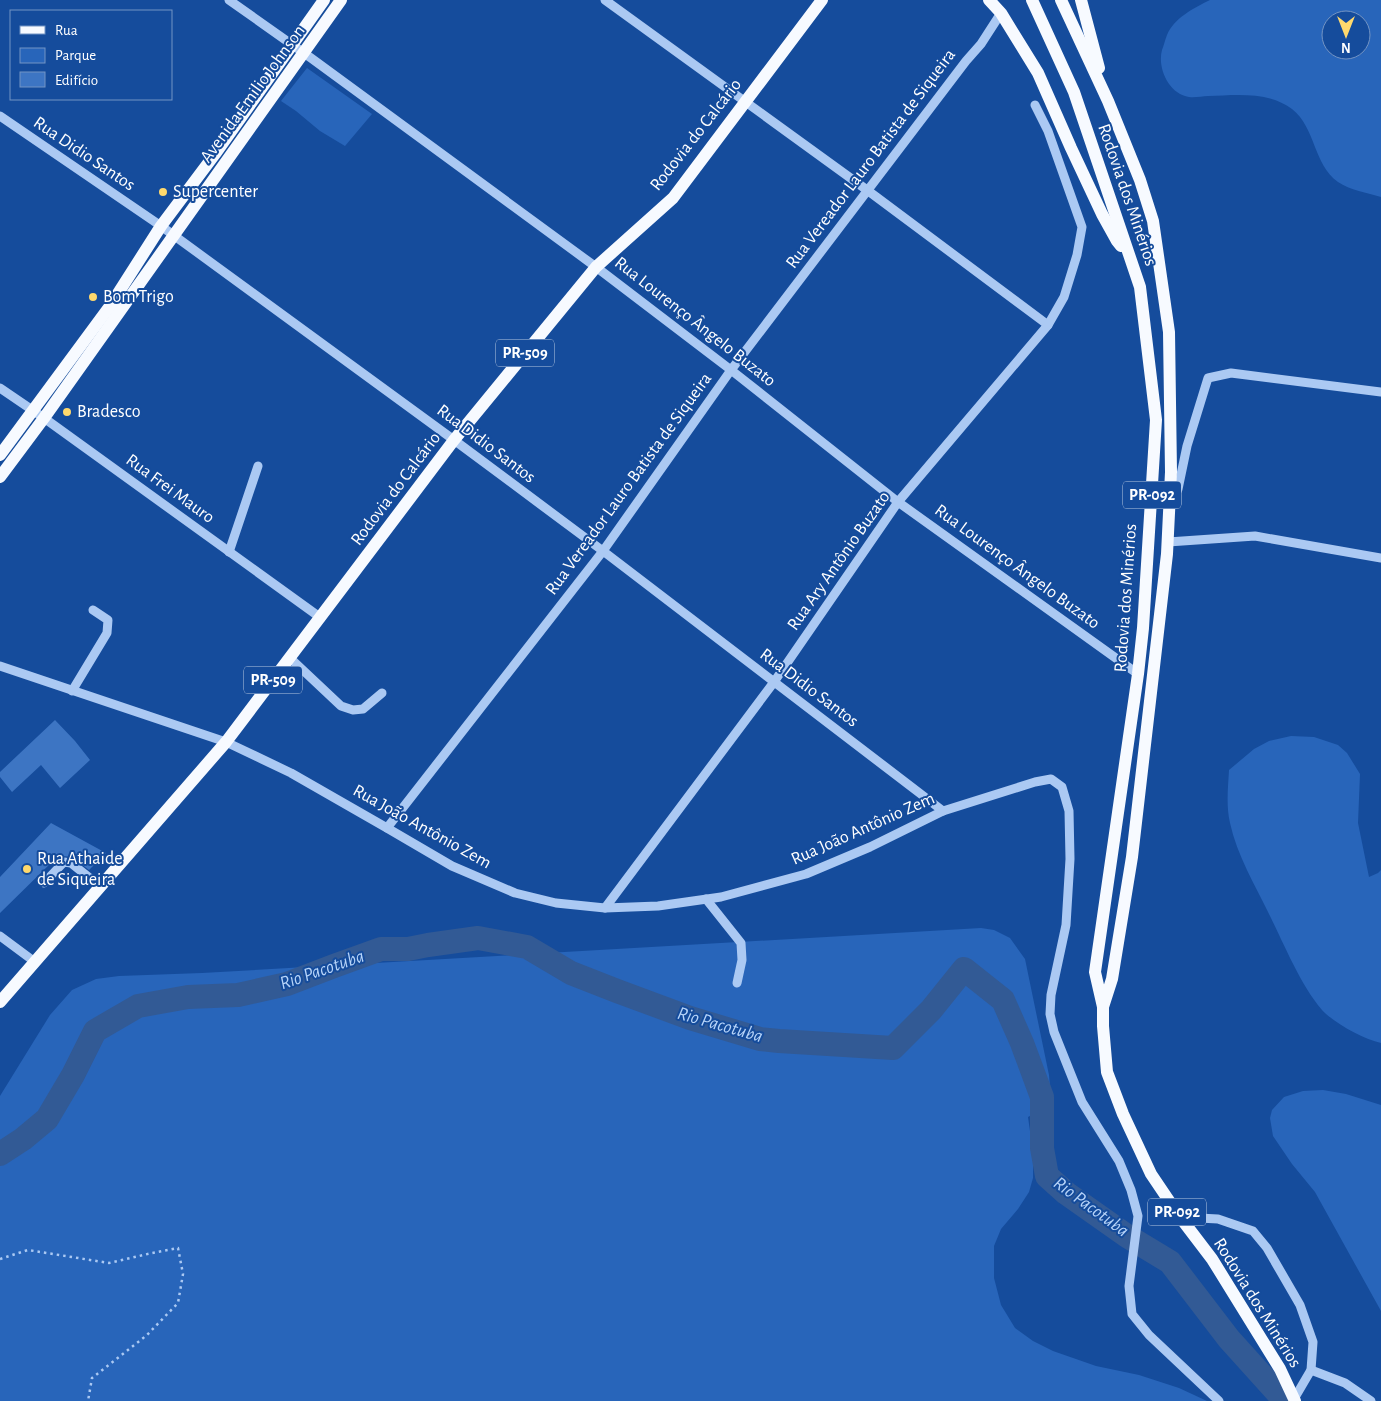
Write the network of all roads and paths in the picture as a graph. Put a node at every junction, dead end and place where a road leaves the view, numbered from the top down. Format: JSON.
{"nodes":[{"id":1,"x":229,"y":0,"type":"edge"},
{"id":2,"x":324,"y":0,"type":"edge"},
{"id":3,"x":341,"y":0,"type":"edge"},
{"id":4,"x":605,"y":0,"type":"edge"},
{"id":5,"x":822,"y":0,"type":"edge"},
{"id":6,"x":989,"y":0,"type":"edge"},
{"id":7,"x":1032,"y":0,"type":"edge"},
{"id":8,"x":1061,"y":0,"type":"edge"},
{"id":9,"x":1081,"y":0,"type":"edge"},
{"id":10,"x":1001,"y":13,"type":"junction"},
{"id":11,"x":292,"y":44,"type":"junction"},
{"id":12,"x":305,"y":53,"type":"junction"},
{"id":13,"x":1106,"y":98,"type":"junction"},
{"id":14,"x":744,"y":102,"type":"junction"},
{"id":15,"x":1035,"y":105,"type":"dead end"},
{"id":16,"x":0,"y":116,"type":"edge"},
{"id":17,"x":867,"y":190,"type":"junction"},
{"id":18,"x":161,"y":226,"type":"junction"},
{"id":19,"x":174,"y":235,"type":"junction"},
{"id":20,"x":1129,"y":256,"type":"junction"},
{"id":21,"x":596,"y":267,"type":"junction"},
{"id":22,"x":1048,"y":325,"type":"junction"},
{"id":23,"x":731,"y":370,"type":"junction"},
{"id":24,"x":0,"y":388,"type":"edge"},
{"id":25,"x":1381,"y":392,"type":"edge"},
{"id":26,"x":32,"y":411,"type":"junction"},
{"id":27,"x":44,"y":418,"type":"junction"},
{"id":28,"x":454,"y":440,"type":"junction"},
{"id":29,"x":0,"y":455,"type":"edge"},
{"id":30,"x":258,"y":466,"type":"dead end"},
{"id":31,"x":0,"y":477,"type":"edge"},
{"id":32,"x":898,"y":502,"type":"junction"},
{"id":33,"x":1169,"y":507,"type":"junction"},
{"id":34,"x":1168,"y":542,"type":"junction"},
{"id":35,"x":603,"y":551,"type":"junction"},
{"id":36,"x":229,"y":552,"type":"junction"},
{"id":37,"x":1381,"y":558,"type":"edge"},
{"id":38,"x":94,"y":610,"type":"dead end"},
{"id":39,"x":321,"y":618,"type":"junction"},
{"id":40,"x":290,"y":658,"type":"junction"},
{"id":41,"x":0,"y":666,"type":"edge"},
{"id":42,"x":1138,"y":674,"type":"junction"},
{"id":43,"x":774,"y":682,"type":"junction"},
{"id":44,"x":72,"y":691,"type":"junction"},
{"id":45,"x":382,"y":694,"type":"dead end"},
{"id":46,"x":226,"y":742,"type":"junction"},
{"id":47,"x":943,"y":811,"type":"junction"},
{"id":48,"x":387,"y":828,"type":"junction"},
{"id":49,"x":44,"y":883,"type":"dead end"},
{"id":50,"x":101,"y":887,"type":"junction"},
{"id":51,"x":706,"y":899,"type":"junction"},
{"id":52,"x":605,"y":908,"type":"junction"},
{"id":53,"x":0,"y":936,"type":"edge"},
{"id":54,"x":35,"y":962,"type":"junction"},
{"id":55,"x":737,"y":983,"type":"dead end"},
{"id":56,"x":0,"y":1002,"type":"edge"},
{"id":57,"x":1103,"y":1007,"type":"junction"},
{"id":58,"x":1180,"y":1217,"type":"junction"},
{"id":59,"x":0,"y":1260,"type":"edge"},
{"id":60,"x":1311,"y":1370,"type":"junction"},
{"id":61,"x":1294,"y":1400,"type":"edge"},
{"id":62,"x":88,"y":1401,"type":"edge"},
{"id":63,"x":1219,"y":1401,"type":"edge"},
{"id":64,"x":1371,"y":1401,"type":"edge"}],
"edges":[{"from":1,"to":11,"type":"street","name":"Rua Lourenço Ângelo Buzato"},
{"from":2,"to":11,"type":"main road","name":"Avenida Emilio Johnson"},
{"from":3,"to":12,"type":"main road","name":"Avenida Emilio Johnson"},
{"from":4,"to":14,"type":"street"},
{"from":5,"to":14,"type":"main road","name":"Rodovia do Calcário","number":"PR-509"},
{"from":6,"to":10,"type":"main road"},
{"from":7,"to":20,"type":"main road","name":"Rodovia dos Minérios","number":"PR-092"},
{"from":8,"to":13,"type":"main road","name":"Rodovia dos Minérios","number":"PR-092"},
{"from":9,"to":13,"type":"main road"},
{"from":10,"to":17,"type":"street","name":"Rua Vereador Lauro Batista de Siqueira"},
{"from":10,"to":20,"type":"main road"},
{"from":11,"to":12,"type":"street","name":"Rua Lourenço Ângelo Buzato"},
{"from":11,"to":18,"type":"main road","name":"Avenida Emilio Johnson"},
{"from":12,"to":19,"type":"main road","name":"Avenida Emilio Johnson"},
{"from":12,"to":21,"type":"street","name":"Rua Lourenço Ângelo Buzato"},
{"from":13,"to":33,"type":"main road","name":"Rodovia dos Minérios","number":"PR-092"},
{"from":14,"to":17,"type":"street"},
{"from":14,"to":21,"type":"main road","name":"Rodovia do Calcário","number":"PR-509"},
{"from":15,"to":22,"type":"street","name":"Rua Ary Antônio Buzato"},
{"from":16,"to":18,"type":"street","name":"Rua Didio Santos"},
{"from":17,"to":22,"type":"street"},
{"from":17,"to":23,"type":"street","name":"Rua Vereador Lauro Batista de Siqueira"},
{"from":18,"to":19,"type":"street","name":"Rua Didio Santos"},
{"from":18,"to":26,"type":"main road","name":"Avenida Emilio Johnson"},
{"from":19,"to":27,"type":"main road","name":"Avenida Emilio Johnson"},
{"from":19,"to":28,"type":"street","name":"Rua Didio Santos"},
{"from":20,"to":42,"type":"main road","name":"Rodovia dos Minérios","number":"PR-092"},
{"from":21,"to":23,"type":"street","name":"Rua Lourenço Ângelo Buzato"},
{"from":21,"to":28,"type":"main road","name":"Rodovia do Calcário","number":"PR-509"},
{"from":22,"to":32,"type":"street","name":"Rua Ary Antônio Buzato"},
{"from":23,"to":32,"type":"street","name":"Rua Lourenço Ângelo Buzato"},
{"from":23,"to":35,"type":"street","name":"Rua Vereador Lauro Batista de Siqueira"},
{"from":24,"to":26,"type":"street","name":"Rua Frei Mauro"},
{"from":25,"to":33,"type":"street"},
{"from":26,"to":27,"type":"street","name":"Rua Frei Mauro"},
{"from":26,"to":29,"type":"main road","name":"Avenida Emilio Johnson"},
{"from":27,"to":31,"type":"main road","name":"Avenida Emilio Johnson"},
{"from":27,"to":36,"type":"street","name":"Rua Frei Mauro"},
{"from":28,"to":35,"type":"street","name":"Rua Didio Santos"},
{"from":28,"to":39,"type":"main road","name":"Rodovia do Calcário","number":"PR-509"},
{"from":30,"to":36,"type":"street"},
{"from":32,"to":42,"type":"street","name":"Rua Lourenço Ângelo Buzato"},
{"from":32,"to":43,"type":"street","name":"Rua Ary Antônio Buzato"},
{"from":33,"to":34,"type":"main road","name":"Rodovia dos Minérios","number":"PR-092"},
{"from":34,"to":37,"type":"street"},
{"from":34,"to":57,"type":"main road","name":"Rodovia dos Minérios","number":"PR-092"},
{"from":35,"to":43,"type":"street","name":"Rua Didio Santos"},
{"from":35,"to":48,"type":"street","name":"Rua Vereador Lauro Batista de Siqueira"},
{"from":36,"to":39,"type":"street","name":"Rua Frei Mauro"},
{"from":38,"to":44,"type":"street"},
{"from":39,"to":40,"type":"main road","name":"Rodovia do Calcário","number":"PR-509"},
{"from":40,"to":45,"type":"street"},
{"from":40,"to":46,"type":"main road","name":"Rodovia do Calcário","number":"PR-509"},
{"from":41,"to":44,"type":"street","name":"Rua João Antônio Zem"},
{"from":42,"to":57,"type":"main road","name":"Rodovia dos Minérios","number":"PR-092"},
{"from":43,"to":47,"type":"street","name":"Rua Didio Santos"},
{"from":43,"to":52,"type":"street","name":"Rua Ary Antônio Buzato"},
{"from":44,"to":46,"type":"street","name":"Rua João Antônio Zem"},
{"from":46,"to":48,"type":"street","name":"Rua João Antônio Zem"},
{"from":46,"to":50,"type":"main road","name":"Rodovia do Calcário","number":"PR-509"},
{"from":47,"to":51,"type":"street","name":"Rua João Antônio Zem"},
{"from":47,"to":63,"type":"street","name":"Rua João Antônio Zem"},
{"from":48,"to":52,"type":"street","name":"Rua João Antônio Zem"},
{"from":49,"to":50,"type":"street"},
{"from":50,"to":54,"type":"main road","name":"Rodovia do Calcário","number":"PR-509"},
{"from":51,"to":52,"type":"street","name":"Rua João Antônio Zem"},
{"from":51,"to":55,"type":"street"},
{"from":53,"to":54,"type":"street"},
{"from":54,"to":56,"type":"main road","name":"Rodovia do Calcário","number":"PR-509"},
{"from":57,"to":58,"type":"main road","name":"Rodovia dos Minérios","number":"PR-092"},
{"from":58,"to":60,"type":"street"},
{"from":58,"to":61,"type":"main road","name":"Rodovia dos Minérios","number":"PR-092"},
{"from":59,"to":62,"type":"path"},
{"from":60,"to":61,"type":"street"},
{"from":60,"to":64,"type":"street"}]}
